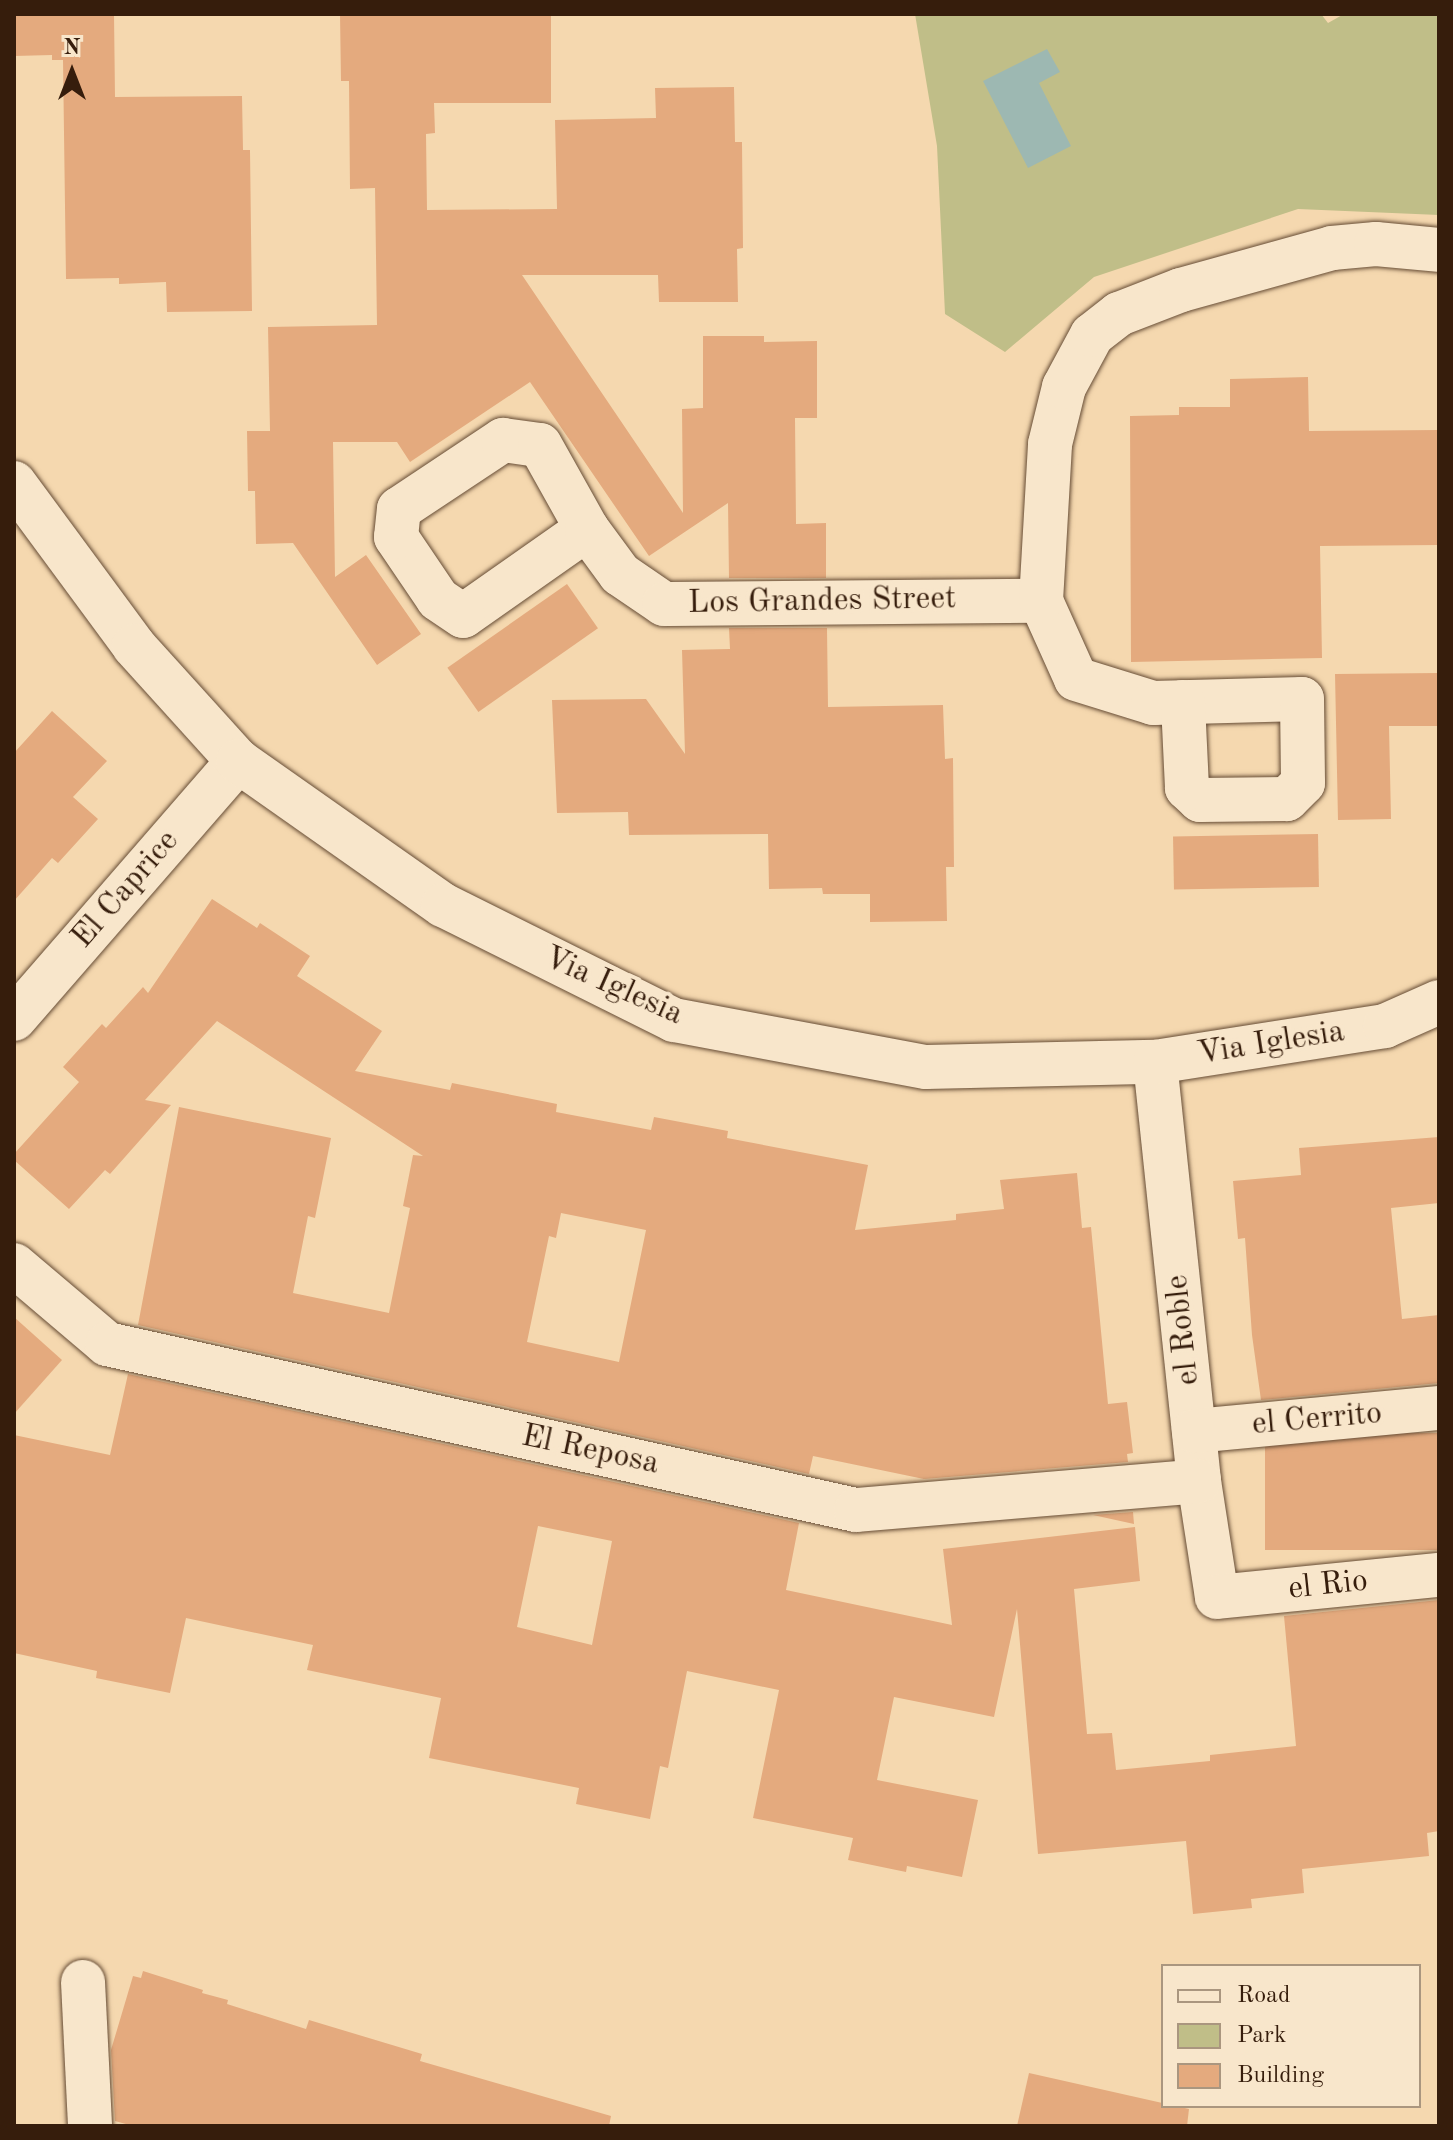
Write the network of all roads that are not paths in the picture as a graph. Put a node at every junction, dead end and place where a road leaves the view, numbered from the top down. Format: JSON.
{"nodes":[{"id":1,"x":1439,"y":250,"type":"edge"},
{"id":2,"x":14,"y":483,"type":"edge"},
{"id":3,"x":587,"y":529,"type":"junction"},
{"id":4,"x":1041,"y":601,"type":"junction"},
{"id":5,"x":1183,"y":702,"type":"junction"},
{"id":6,"x":238,"y":761,"type":"junction"},
{"id":7,"x":1439,"y":1002,"type":"edge"},
{"id":8,"x":14,"y":1019,"type":"edge"},
{"id":9,"x":1155,"y":1062,"type":"junction"},
{"id":10,"x":14,"y":1265,"type":"edge"},
{"id":11,"x":1439,"y":1408,"type":"edge"},
{"id":12,"x":1194,"y":1431,"type":"junction"},
{"id":13,"x":1199,"y":1481,"type":"junction"},
{"id":14,"x":1439,"y":1575,"type":"edge"},
{"id":15,"x":1217,"y":1597,"type":"joint"},
{"id":16,"x":83,"y":1982,"type":"dead end"},
{"id":17,"x":90,"y":2126,"type":"edge"}],
"edges":[{"from":1,"to":4,"type":"street"},
{"from":2,"to":6,"type":"street","name":"Via Iglesia"},
{"from":3,"to":3,"type":"street","name":"Los Grandes Street"},
{"from":3,"to":4,"type":"street","name":"Los Grandes Street"},
{"from":4,"to":5,"type":"street"},
{"from":5,"to":5,"type":"street"},
{"from":6,"to":8,"type":"street","name":"El Caprice"},
{"from":6,"to":9,"type":"street","name":"Via Iglesia"},
{"from":7,"to":9,"type":"street","name":"Via Iglesia"},
{"from":9,"to":12,"type":"street","name":"el Roble"},
{"from":10,"to":13,"type":"street","name":"El Reposa"},
{"from":11,"to":12,"type":"street","name":"el Cerrito"},
{"from":12,"to":13,"type":"street","name":"el Roble"},
{"from":13,"to":15,"type":"street","name":"el Roble"},
{"from":14,"to":15,"type":"street","name":"el Rio"},
{"from":16,"to":17,"type":"street"}]}
